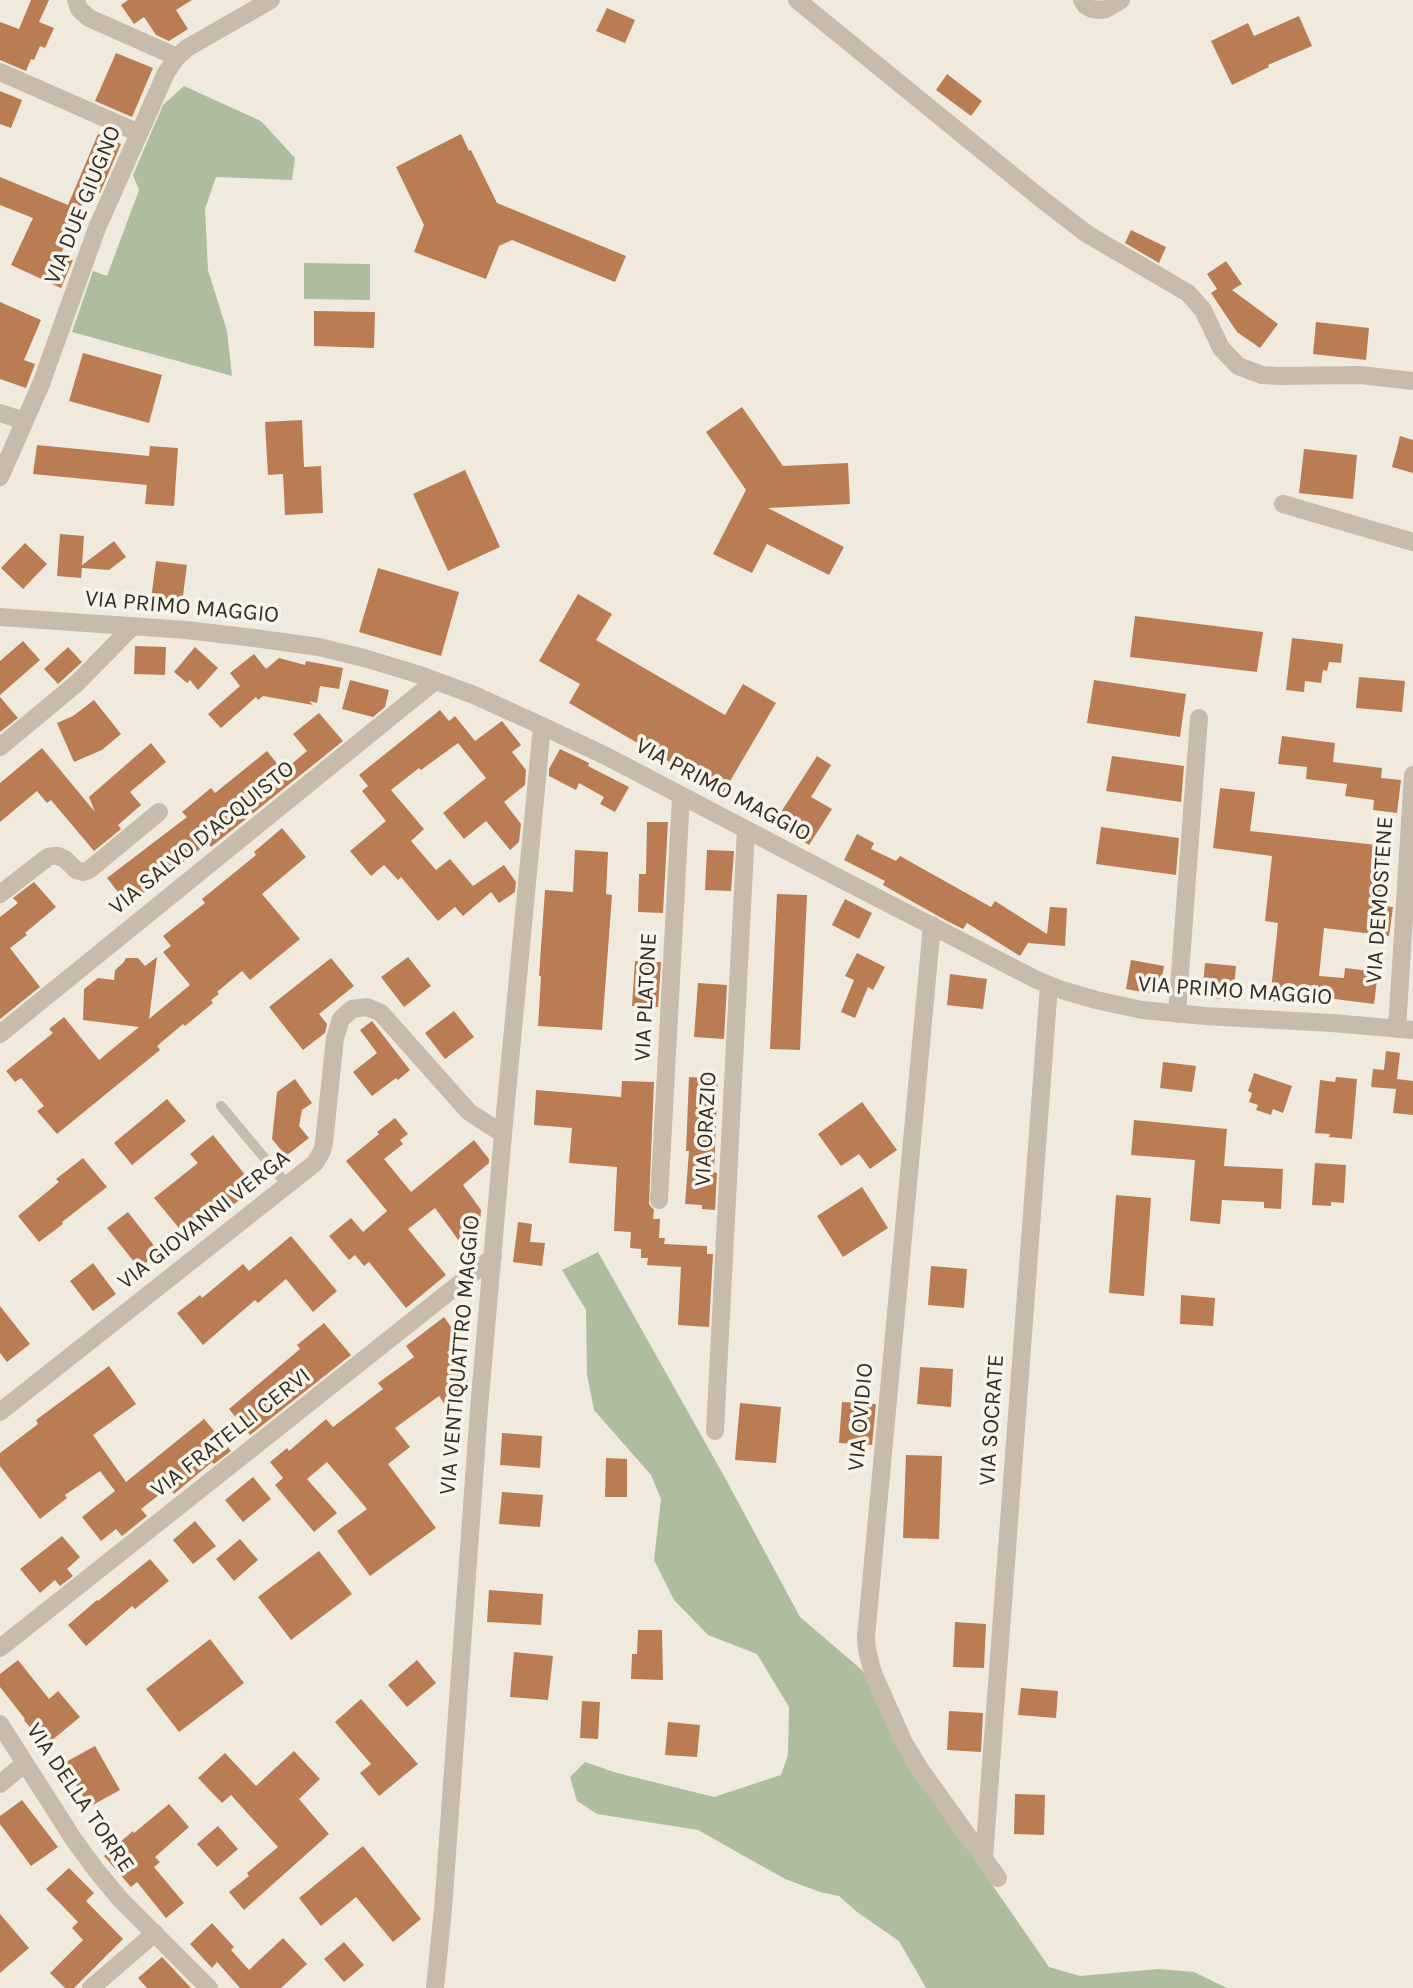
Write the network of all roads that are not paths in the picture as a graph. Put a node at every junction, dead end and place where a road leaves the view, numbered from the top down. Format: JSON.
{"nodes":[{"id":1,"x":76,"y":0,"type":"edge"},
{"id":2,"x":271,"y":0,"type":"edge"},
{"id":3,"x":797,"y":0,"type":"edge"},
{"id":4,"x":1082,"y":0,"type":"edge"},
{"id":5,"x":1121,"y":0,"type":"edge"},
{"id":6,"x":177,"y":57,"type":"junction"},
{"id":7,"x":0,"y":72,"type":"edge"},
{"id":8,"x":139,"y":133,"type":"junction"},
{"id":9,"x":1413,"y":381,"type":"edge"},
{"id":10,"x":0,"y":413,"type":"edge"},
{"id":11,"x":25,"y":421,"type":"junction"},
{"id":12,"x":0,"y":477,"type":"edge"},
{"id":13,"x":1283,"y":504,"type":"dead end"},
{"id":14,"x":1413,"y":541,"type":"edge"},
{"id":15,"x":0,"y":617,"type":"edge"},
{"id":16,"x":133,"y":626,"type":"junction"},
{"id":17,"x":435,"y":681,"type":"junction"},
{"id":18,"x":1199,"y":718,"type":"dead end"},
{"id":19,"x":542,"y":726,"type":"junction"},
{"id":20,"x":0,"y":747,"type":"edge"},
{"id":21,"x":1413,"y":775,"type":"edge"},
{"id":22,"x":681,"y":796,"type":"junction"},
{"id":23,"x":159,"y":812,"type":"dead end"},
{"id":24,"x":746,"y":830,"type":"junction"},
{"id":25,"x":0,"y":894,"type":"edge"},
{"id":26,"x":932,"y":925,"type":"junction"},
{"id":27,"x":1049,"y":985,"type":"junction"},
{"id":28,"x":1177,"y":1014,"type":"junction"},
{"id":29,"x":1405,"y":1030,"type":"edge"},
{"id":30,"x":0,"y":1034,"type":"edge"},
{"id":31,"x":221,"y":1106,"type":"dead end"},
{"id":32,"x":503,"y":1134,"type":"junction"},
{"id":33,"x":288,"y":1186,"type":"junction"},
{"id":34,"x":659,"y":1200,"type":"dead end"},
{"id":35,"x":493,"y":1257,"type":"junction"},
{"id":36,"x":0,"y":1412,"type":"edge"},
{"id":37,"x":715,"y":1431,"type":"dead end"},
{"id":38,"x":0,"y":1648,"type":"edge"},
{"id":39,"x":0,"y":1724,"type":"edge"},
{"id":40,"x":25,"y":1763,"type":"junction"},
{"id":41,"x":0,"y":1784,"type":"edge"},
{"id":42,"x":984,"y":1858,"type":"junction"},
{"id":43,"x":998,"y":1878,"type":"dead end"},
{"id":44,"x":155,"y":1933,"type":"junction"},
{"id":45,"x":91,"y":1988,"type":"edge"},
{"id":46,"x":209,"y":1988,"type":"edge"},
{"id":47,"x":435,"y":1988,"type":"edge"}],
"edges":[{"from":1,"to":6,"type":"street"},
{"from":2,"to":6,"type":"street","name":"VIA DUE GIUGNO"},
{"from":3,"to":9,"type":"street"},
{"from":4,"to":5,"type":"street"},
{"from":6,"to":8,"type":"street","name":"VIA DUE GIUGNO"},
{"from":7,"to":8,"type":"street"},
{"from":8,"to":11,"type":"street","name":"VIA DUE GIUGNO"},
{"from":10,"to":11,"type":"street"},
{"from":11,"to":12,"type":"street","name":"VIA DUE GIUGNO"},
{"from":13,"to":14,"type":"street"},
{"from":15,"to":16,"type":"street","name":"VIA PRIMO MAGGIO"},
{"from":16,"to":17,"type":"street","name":"VIA PRIMO MAGGIO"},
{"from":16,"to":20,"type":"street"},
{"from":17,"to":19,"type":"street","name":"VIA PRIMO MAGGIO"},
{"from":17,"to":30,"type":"street","name":"VIA SALVO D'ACQUISTO"},
{"from":18,"to":28,"type":"street"},
{"from":19,"to":22,"type":"street","name":"VIA PRIMO MAGGIO"},
{"from":19,"to":32,"type":"street","name":"VIA VENTIQUATTRO MAGGIO"},
{"from":21,"to":29,"type":"street","name":"VIA DEMOSTENE"},
{"from":22,"to":24,"type":"street","name":"VIA PRIMO MAGGIO"},
{"from":22,"to":34,"type":"street","name":"VIA PLATONE"},
{"from":23,"to":25,"type":"street"},
{"from":24,"to":26,"type":"street","name":"VIA PRIMO MAGGIO"},
{"from":24,"to":37,"type":"street","name":"VIA ORAZIO"},
{"from":26,"to":27,"type":"street","name":"VIA PRIMO MAGGIO"},
{"from":26,"to":42,"type":"street","name":"VIA OVIDIO"},
{"from":27,"to":28,"type":"street","name":"VIA PRIMO MAGGIO"},
{"from":27,"to":42,"type":"street","name":"VIA SOCRATE"},
{"from":28,"to":29,"type":"street","name":"VIA PRIMO MAGGIO"},
{"from":31,"to":33,"type":"lane"},
{"from":32,"to":33,"type":"street","name":"VIA GIOVANNI VERGA"},
{"from":32,"to":35,"type":"street","name":"VIA VENTIQUATTRO MAGGIO"},
{"from":33,"to":36,"type":"street","name":"VIA GIOVANNI VERGA"},
{"from":35,"to":38,"type":"street","name":"VIA FRATELLI CERVI"},
{"from":35,"to":47,"type":"street","name":"VIA VENTIQUATTRO MAGGIO"},
{"from":39,"to":40,"type":"street","name":"VIA DELLA TORRE"},
{"from":40,"to":41,"type":"street"},
{"from":40,"to":44,"type":"street","name":"VIA DELLA TORRE"},
{"from":42,"to":43,"type":"street","name":"VIA OVIDIO"},
{"from":44,"to":45,"type":"street"},
{"from":44,"to":46,"type":"street","name":"VIA DELLA TORRE"}]}
